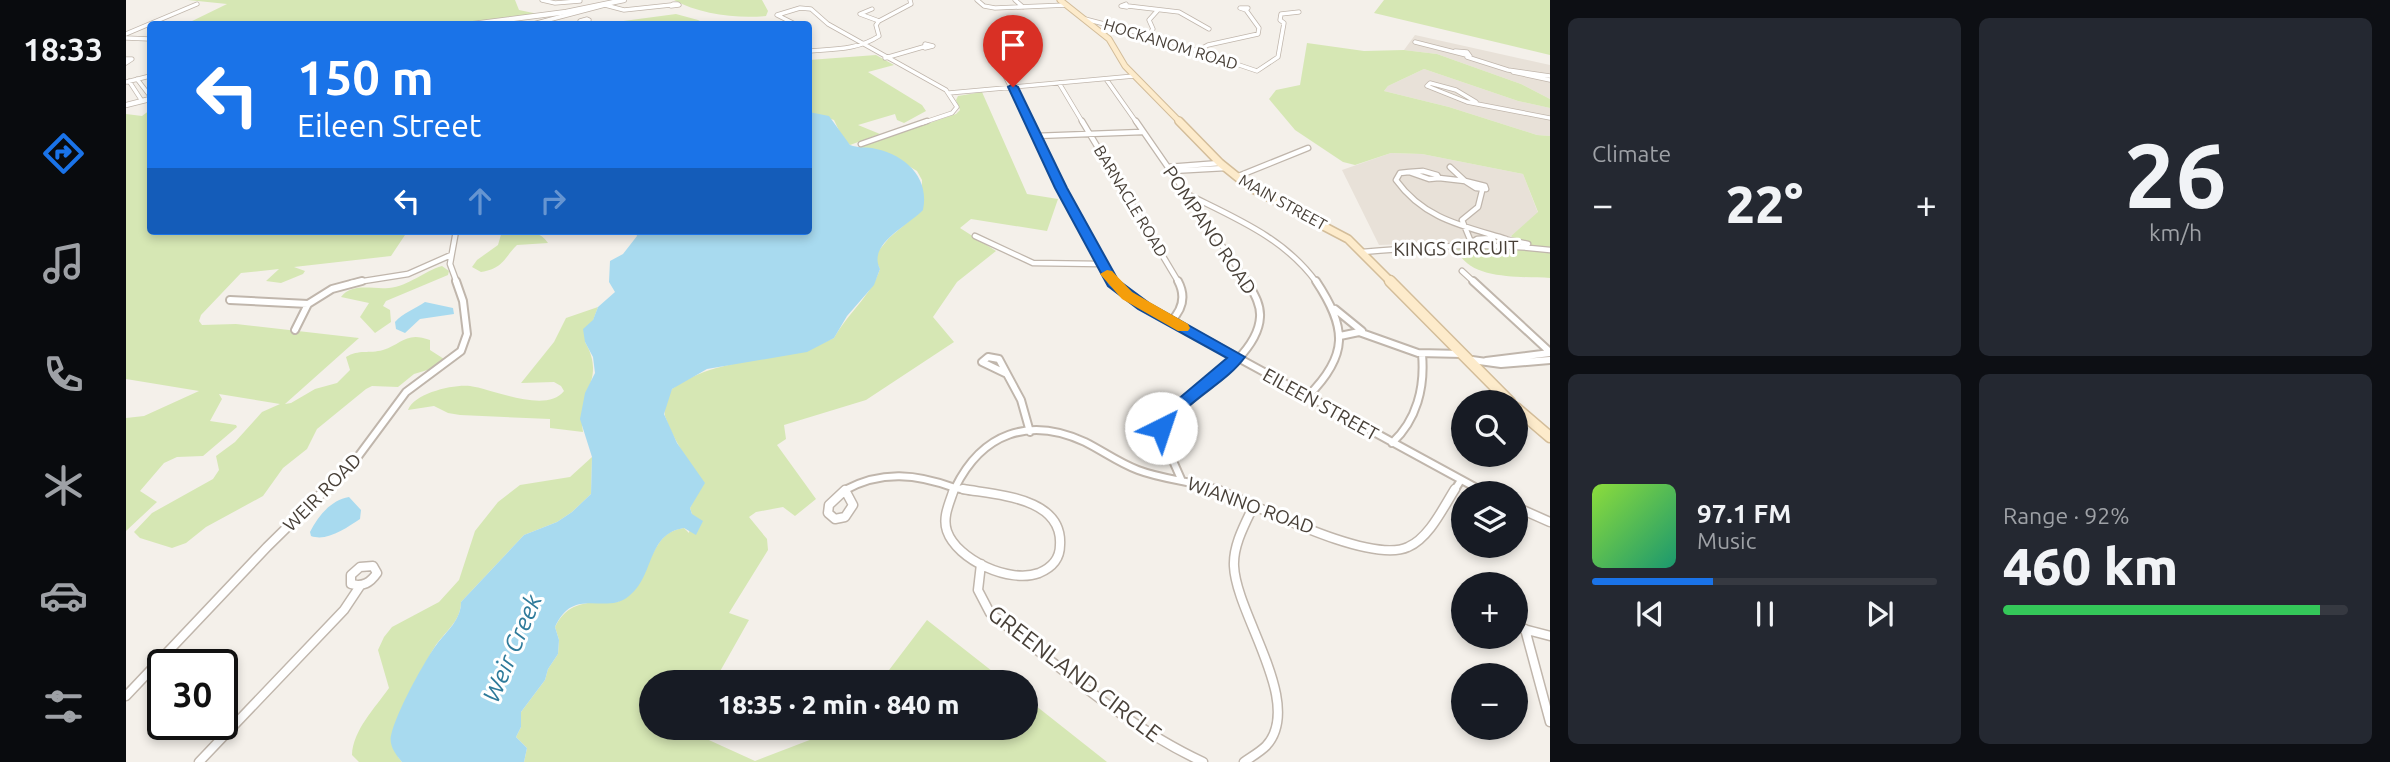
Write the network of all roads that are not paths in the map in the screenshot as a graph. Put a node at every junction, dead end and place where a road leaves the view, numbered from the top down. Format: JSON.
{"nodes":[{"id":1,"x":542,"y":0,"type":"edge"},
{"id":2,"x":624,"y":0,"type":"edge"},
{"id":3,"x":910,"y":0,"type":"edge"},
{"id":4,"x":977,"y":0,"type":"edge"},
{"id":5,"x":1016,"y":0,"type":"edge"},
{"id":6,"x":580,"y":1,"type":"edge"},
{"id":7,"x":1064,"y":3,"type":"edge"},
{"id":8,"x":197,"y":4,"type":"dead end"},
{"id":9,"x":605,"y":5,"type":"junction"},
{"id":10,"x":671,"y":5,"type":"dead end"},
{"id":11,"x":1128,"y":6,"type":"dead end"},
{"id":12,"x":1023,"y":8,"type":"junction"},
{"id":13,"x":582,"y":9,"type":"junction"},
{"id":14,"x":872,"y":9,"type":"dead end"},
{"id":15,"x":1158,"y":10,"type":"junction"},
{"id":16,"x":1246,"y":10,"type":"dead end"},
{"id":17,"x":1299,"y":12,"type":"dead end"},
{"id":18,"x":576,"y":13,"type":"junction"},
{"id":19,"x":583,"y":19,"type":"dead end"},
{"id":20,"x":1085,"y":19,"type":"junction"},
{"id":21,"x":159,"y":21,"type":"edge"},
{"id":22,"x":495,"y":21,"type":"edge"},
{"id":23,"x":545,"y":21,"type":"edge"},
{"id":24,"x":788,"y":21,"type":"edge"},
{"id":25,"x":879,"y":21,"type":"junction"},
{"id":26,"x":147,"y":27,"type":"edge"},
{"id":27,"x":1209,"y":29,"type":"dead end"},
{"id":28,"x":1148,"y":35,"type":"junction"},
{"id":29,"x":126,"y":36,"type":"edge"},
{"id":30,"x":147,"y":39,"type":"edge"},
{"id":31,"x":1415,"y":42,"type":"dead end"},
{"id":32,"x":864,"y":43,"type":"junction"},
{"id":33,"x":923,"y":47,"type":"dead end"},
{"id":34,"x":812,"y":50,"type":"edge"},
{"id":35,"x":1197,"y":51,"type":"junction"},
{"id":36,"x":885,"y":58,"type":"junction"},
{"id":37,"x":1002,"y":70,"type":"dead end"},
{"id":38,"x":1508,"y":70,"type":"junction"},
{"id":39,"x":1134,"y":76,"type":"junction"},
{"id":40,"x":147,"y":77,"type":"edge"},
{"id":41,"x":138,"y":79,"type":"junction"},
{"id":42,"x":1105,"y":79,"type":"junction"},
{"id":43,"x":1550,"y":81,"type":"edge"},
{"id":44,"x":127,"y":82,"type":"edge"},
{"id":45,"x":1059,"y":83,"type":"junction"},
{"id":46,"x":1013,"y":87,"type":"junction"},
{"id":47,"x":147,"y":93,"type":"edge"},
{"id":48,"x":949,"y":93,"type":"junction"},
{"id":49,"x":147,"y":99,"type":"edge"},
{"id":50,"x":142,"y":101,"type":"junction"},
{"id":51,"x":1476,"y":102,"type":"junction"},
{"id":52,"x":126,"y":105,"type":"edge"},
{"id":53,"x":1550,"y":118,"type":"edge"},
{"id":54,"x":1142,"y":132,"type":"junction"},
{"id":55,"x":1091,"y":133,"type":"junction"},
{"id":56,"x":1035,"y":136,"type":"junction"},
{"id":57,"x":861,"y":144,"type":"dead end"},
{"id":58,"x":1308,"y":148,"type":"dead end"},
{"id":59,"x":1222,"y":165,"type":"junction"},
{"id":60,"x":1450,"y":167,"type":"dead end"},
{"id":61,"x":1169,"y":169,"type":"junction"},
{"id":62,"x":1236,"y":177,"type":"junction"},
{"id":63,"x":1467,"y":182,"type":"junction"},
{"id":64,"x":1186,"y":193,"type":"junction"},
{"id":65,"x":1465,"y":228,"type":"junction"},
{"id":66,"x":455,"y":235,"type":"edge"},
{"id":67,"x":975,"y":236,"type":"dead end"},
{"id":68,"x":1506,"y":239,"type":"junction"},
{"id":69,"x":1469,"y":243,"type":"junction"},
{"id":70,"x":1550,"y":249,"type":"edge"},
{"id":71,"x":1363,"y":252,"type":"junction"},
{"id":72,"x":451,"y":255,"type":"junction"},
{"id":73,"x":1100,"y":264,"type":"junction"},
{"id":74,"x":1462,"y":271,"type":"dead end"},
{"id":75,"x":230,"y":300,"type":"dead end"},
{"id":76,"x":308,"y":304,"type":"junction"},
{"id":77,"x":1334,"y":308,"type":"junction"},
{"id":78,"x":1171,"y":321,"type":"junction"},
{"id":79,"x":295,"y":330,"type":"dead end"},
{"id":80,"x":1365,"y":332,"type":"junction"},
{"id":81,"x":1340,"y":336,"type":"junction"},
{"id":82,"x":1550,"y":352,"type":"edge"},
{"id":83,"x":1422,"y":354,"type":"junction"},
{"id":84,"x":1462,"y":354,"type":"junction"},
{"id":85,"x":1237,"y":357,"type":"junction"},
{"id":86,"x":1550,"y":360,"type":"edge"},
{"id":87,"x":1481,"y":363,"type":"junction"},
{"id":88,"x":1007,"y":374,"type":"dead end"},
{"id":89,"x":1498,"y":390,"type":"edge"},
{"id":90,"x":1308,"y":396,"type":"junction"},
{"id":91,"x":1528,"y":418,"type":"edge"},
{"id":92,"x":1030,"y":432,"type":"junction"},
{"id":93,"x":1550,"y":437,"type":"edge"},
{"id":94,"x":1392,"y":443,"type":"junction"},
{"id":95,"x":1181,"y":479,"type":"junction"},
{"id":96,"x":1461,"y":480,"type":"joint"},
{"id":97,"x":955,"y":488,"type":"junction"},
{"id":98,"x":845,"y":490,"type":"dead end"},
{"id":99,"x":1254,"y":505,"type":"junction"},
{"id":100,"x":1528,"y":512,"type":"edge"},
{"id":101,"x":1550,"y":522,"type":"edge"},
{"id":102,"x":981,"y":564,"type":"junction"},
{"id":103,"x":360,"y":586,"type":"dead end"},
{"id":104,"x":1528,"y":630,"type":"edge"},
{"id":105,"x":1550,"y":636,"type":"edge"},
{"id":106,"x":1527,"y":649,"type":"edge"},
{"id":107,"x":126,"y":696,"type":"edge"},
{"id":108,"x":1550,"y":722,"type":"edge"},
{"id":109,"x":199,"y":762,"type":"edge"},
{"id":110,"x":1203,"y":762,"type":"edge"},
{"id":111,"x":1244,"y":762,"type":"edge"}],
"edges":[{"from":1,"to":6,"type":"street"},
{"from":2,"to":9,"type":"street"},
{"from":3,"to":25,"type":"street"},
{"from":4,"to":12,"type":"street"},
{"from":5,"to":12,"type":"street"},
{"from":6,"to":13,"type":"street"},
{"from":7,"to":12,"type":"street"},
{"from":7,"to":20,"type":"main road","name":"MAIN STREET"},
{"from":8,"to":21,"type":"street"},
{"from":9,"to":10,"type":"street"},
{"from":9,"to":13,"type":"street"},
{"from":9,"to":18,"type":"street"},
{"from":11,"to":15,"type":"street"},
{"from":13,"to":22,"type":"street"},
{"from":14,"to":25,"type":"street"},
{"from":15,"to":27,"type":"street"},
{"from":15,"to":28,"type":"street"},
{"from":16,"to":35,"type":"street"},
{"from":17,"to":35,"type":"street","name":"HOCKANOM ROAD"},
{"from":18,"to":19,"type":"street"},
{"from":18,"to":23,"type":"street"},
{"from":20,"to":28,"type":"street","name":"HOCKANOM ROAD"},
{"from":20,"to":39,"type":"main road","name":"MAIN STREET"},
{"from":24,"to":32,"type":"street"},
{"from":25,"to":32,"type":"street"},
{"from":26,"to":29,"type":"street"},
{"from":28,"to":35,"type":"street","name":"HOCKANOM ROAD"},
{"from":29,"to":30,"type":"street"},
{"from":31,"to":38,"type":"street"},
{"from":32,"to":34,"type":"street"},
{"from":32,"to":36,"type":"street"},
{"from":33,"to":36,"type":"street"},
{"from":36,"to":48,"type":"street"},
{"from":37,"to":46,"type":"street","name":"EILEEN STREET"},
{"from":38,"to":43,"type":"street"},
{"from":38,"to":43,"type":"street"},
{"from":39,"to":42,"type":"street"},
{"from":39,"to":59,"type":"main road","name":"MAIN STREET"},
{"from":40,"to":41,"type":"street"},
{"from":41,"to":44,"type":"street"},
{"from":41,"to":47,"type":"street"},
{"from":42,"to":45,"type":"street"},
{"from":42,"to":54,"type":"street","name":"POMPANO ROAD"},
{"from":44,"to":50,"type":"street"},
{"from":45,"to":46,"type":"street"},
{"from":45,"to":55,"type":"street","name":"BARNACLE ROAD"},
{"from":46,"to":48,"type":"street"},
{"from":46,"to":56,"type":"street","name":"EILEEN STREET"},
{"from":48,"to":57,"type":"street"},
{"from":49,"to":50,"type":"street"},
{"from":50,"to":52,"type":"street"},
{"from":51,"to":51,"type":"street"},
{"from":51,"to":53,"type":"street"},
{"from":54,"to":55,"type":"street"},
{"from":54,"to":61,"type":"street","name":"POMPANO ROAD"},
{"from":55,"to":56,"type":"street"},
{"from":55,"to":78,"type":"street","name":"BARNACLE ROAD"},
{"from":56,"to":73,"type":"street","name":"EILEEN STREET"},
{"from":58,"to":62,"type":"street"},
{"from":59,"to":61,"type":"street"},
{"from":59,"to":62,"type":"main road","name":"MAIN STREET"},
{"from":60,"to":63,"type":"street"},
{"from":61,"to":64,"type":"street","name":"POMPANO ROAD"},
{"from":62,"to":71,"type":"main road","name":"MAIN STREET"},
{"from":63,"to":65,"type":"street"},
{"from":63,"to":65,"type":"street"},
{"from":64,"to":77,"type":"street"},
{"from":64,"to":85,"type":"street","name":"POMPANO ROAD"},
{"from":65,"to":68,"type":"street"},
{"from":65,"to":69,"type":"street"},
{"from":66,"to":72,"type":"street","name":"WEIR ROAD"},
{"from":67,"to":73,"type":"street"},
{"from":68,"to":69,"type":"street"},
{"from":68,"to":70,"type":"street"},
{"from":69,"to":70,"type":"street","name":"KINGS CIRCUIT"},
{"from":69,"to":71,"type":"street","name":"KINGS CIRCUIT"},
{"from":71,"to":84,"type":"main road","name":"MAIN STREET"},
{"from":72,"to":76,"type":"street"},
{"from":72,"to":107,"type":"street","name":"WEIR ROAD"},
{"from":73,"to":78,"type":"street","name":"EILEEN STREET"},
{"from":74,"to":82,"type":"street"},
{"from":75,"to":76,"type":"street"},
{"from":76,"to":79,"type":"street"},
{"from":77,"to":80,"type":"street"},
{"from":77,"to":81,"type":"street"},
{"from":78,"to":85,"type":"street","name":"EILEEN STREET"},
{"from":80,"to":81,"type":"street"},
{"from":80,"to":83,"type":"street"},
{"from":81,"to":90,"type":"street"},
{"from":82,"to":87,"type":"street"},
{"from":83,"to":84,"type":"street"},
{"from":83,"to":94,"type":"street"},
{"from":84,"to":87,"type":"street"},
{"from":84,"to":89,"type":"main road","name":"MAIN STREET"},
{"from":85,"to":90,"type":"street","name":"EILEEN STREET"},
{"from":85,"to":95,"type":"street","name":"POMPANO ROAD"},
{"from":86,"to":87,"type":"street"},
{"from":88,"to":92,"type":"street"},
{"from":90,"to":94,"type":"street","name":"EILEEN STREET"},
{"from":91,"to":93,"type":"main road"},
{"from":92,"to":95,"type":"street","name":"WIANNO ROAD"},
{"from":92,"to":97,"type":"street","name":"WIANNO ROAD"},
{"from":94,"to":96,"type":"street","name":"EILEEN STREET"},
{"from":95,"to":99,"type":"street","name":"WIANNO ROAD"},
{"from":96,"to":99,"type":"street","name":"WIANNO ROAD"},
{"from":97,"to":98,"type":"street","name":"WIANNO ROAD"},
{"from":97,"to":102,"type":"street","name":"WIANNO ROAD"},
{"from":97,"to":102,"type":"street","name":"WIANNO ROAD"},
{"from":99,"to":111,"type":"street"},
{"from":100,"to":101,"type":"street"},
{"from":102,"to":110,"type":"street","name":"GREENLAND CIRCLE"},
{"from":103,"to":109,"type":"street"},
{"from":104,"to":105,"type":"street"},
{"from":106,"to":108,"type":"street"}]}
